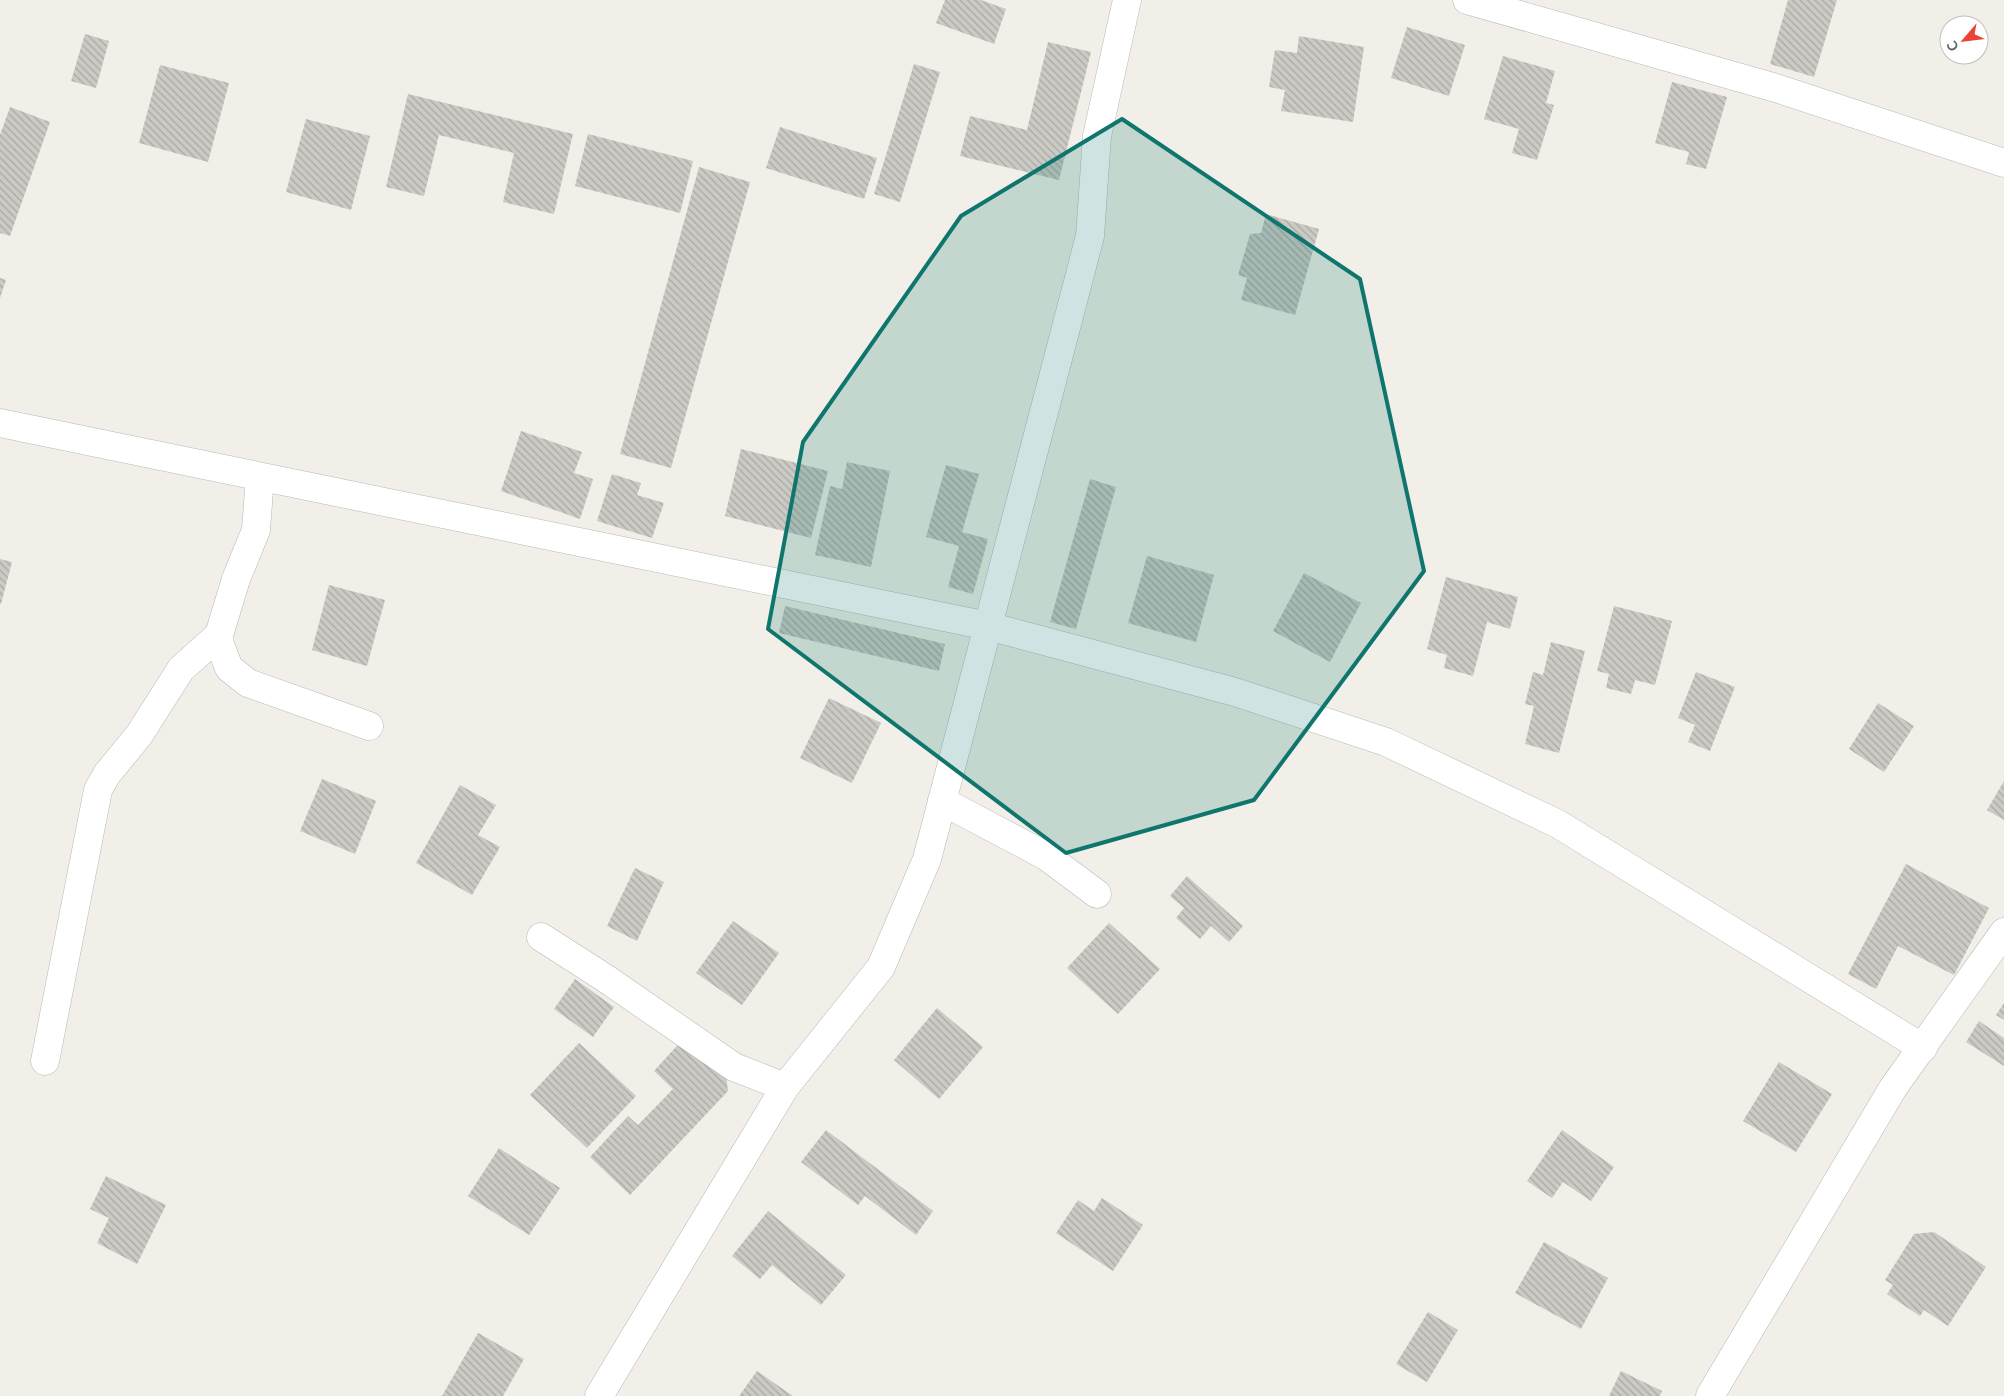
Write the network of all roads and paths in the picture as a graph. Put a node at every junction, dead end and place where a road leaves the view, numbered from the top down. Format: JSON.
{"nodes":[{"id":1,"x":1127,"y":0,"type":"edge"},
{"id":2,"x":1467,"y":0,"type":"edge"},
{"id":3,"x":2004,"y":163,"type":"edge"},
{"id":4,"x":0,"y":424,"type":"edge"},
{"id":5,"x":260,"y":477,"type":"junction"},
{"id":6,"x":988,"y":626,"type":"junction"},
{"id":7,"x":219,"y":634,"type":"junction"},
{"id":8,"x":369,"y":726,"type":"dead end"},
{"id":9,"x":942,"y":801,"type":"junction"},
{"id":10,"x":1097,"y":894,"type":"dead end"},
{"id":11,"x":2004,"y":932,"type":"edge"},
{"id":12,"x":541,"y":937,"type":"dead end"},
{"id":13,"x":1923,"y":1048,"type":"junction"},
{"id":14,"x":45,"y":1061,"type":"dead end"},
{"id":15,"x":785,"y":1087,"type":"junction"},
{"id":16,"x":599,"y":1396,"type":"edge"},
{"id":17,"x":1710,"y":1396,"type":"edge"}],
"edges":[{"from":1,"to":6,"type":"street"},
{"from":2,"to":3,"type":"street"},
{"from":4,"to":5,"type":"street"},
{"from":5,"to":6,"type":"street"},
{"from":5,"to":7,"type":"street"},
{"from":6,"to":9,"type":"street"},
{"from":6,"to":13,"type":"street"},
{"from":7,"to":8,"type":"street"},
{"from":7,"to":14,"type":"street"},
{"from":9,"to":10,"type":"street"},
{"from":9,"to":15,"type":"street"},
{"from":11,"to":13,"type":"street"},
{"from":12,"to":15,"type":"street"},
{"from":13,"to":17,"type":"street"},
{"from":15,"to":16,"type":"street"}]}
